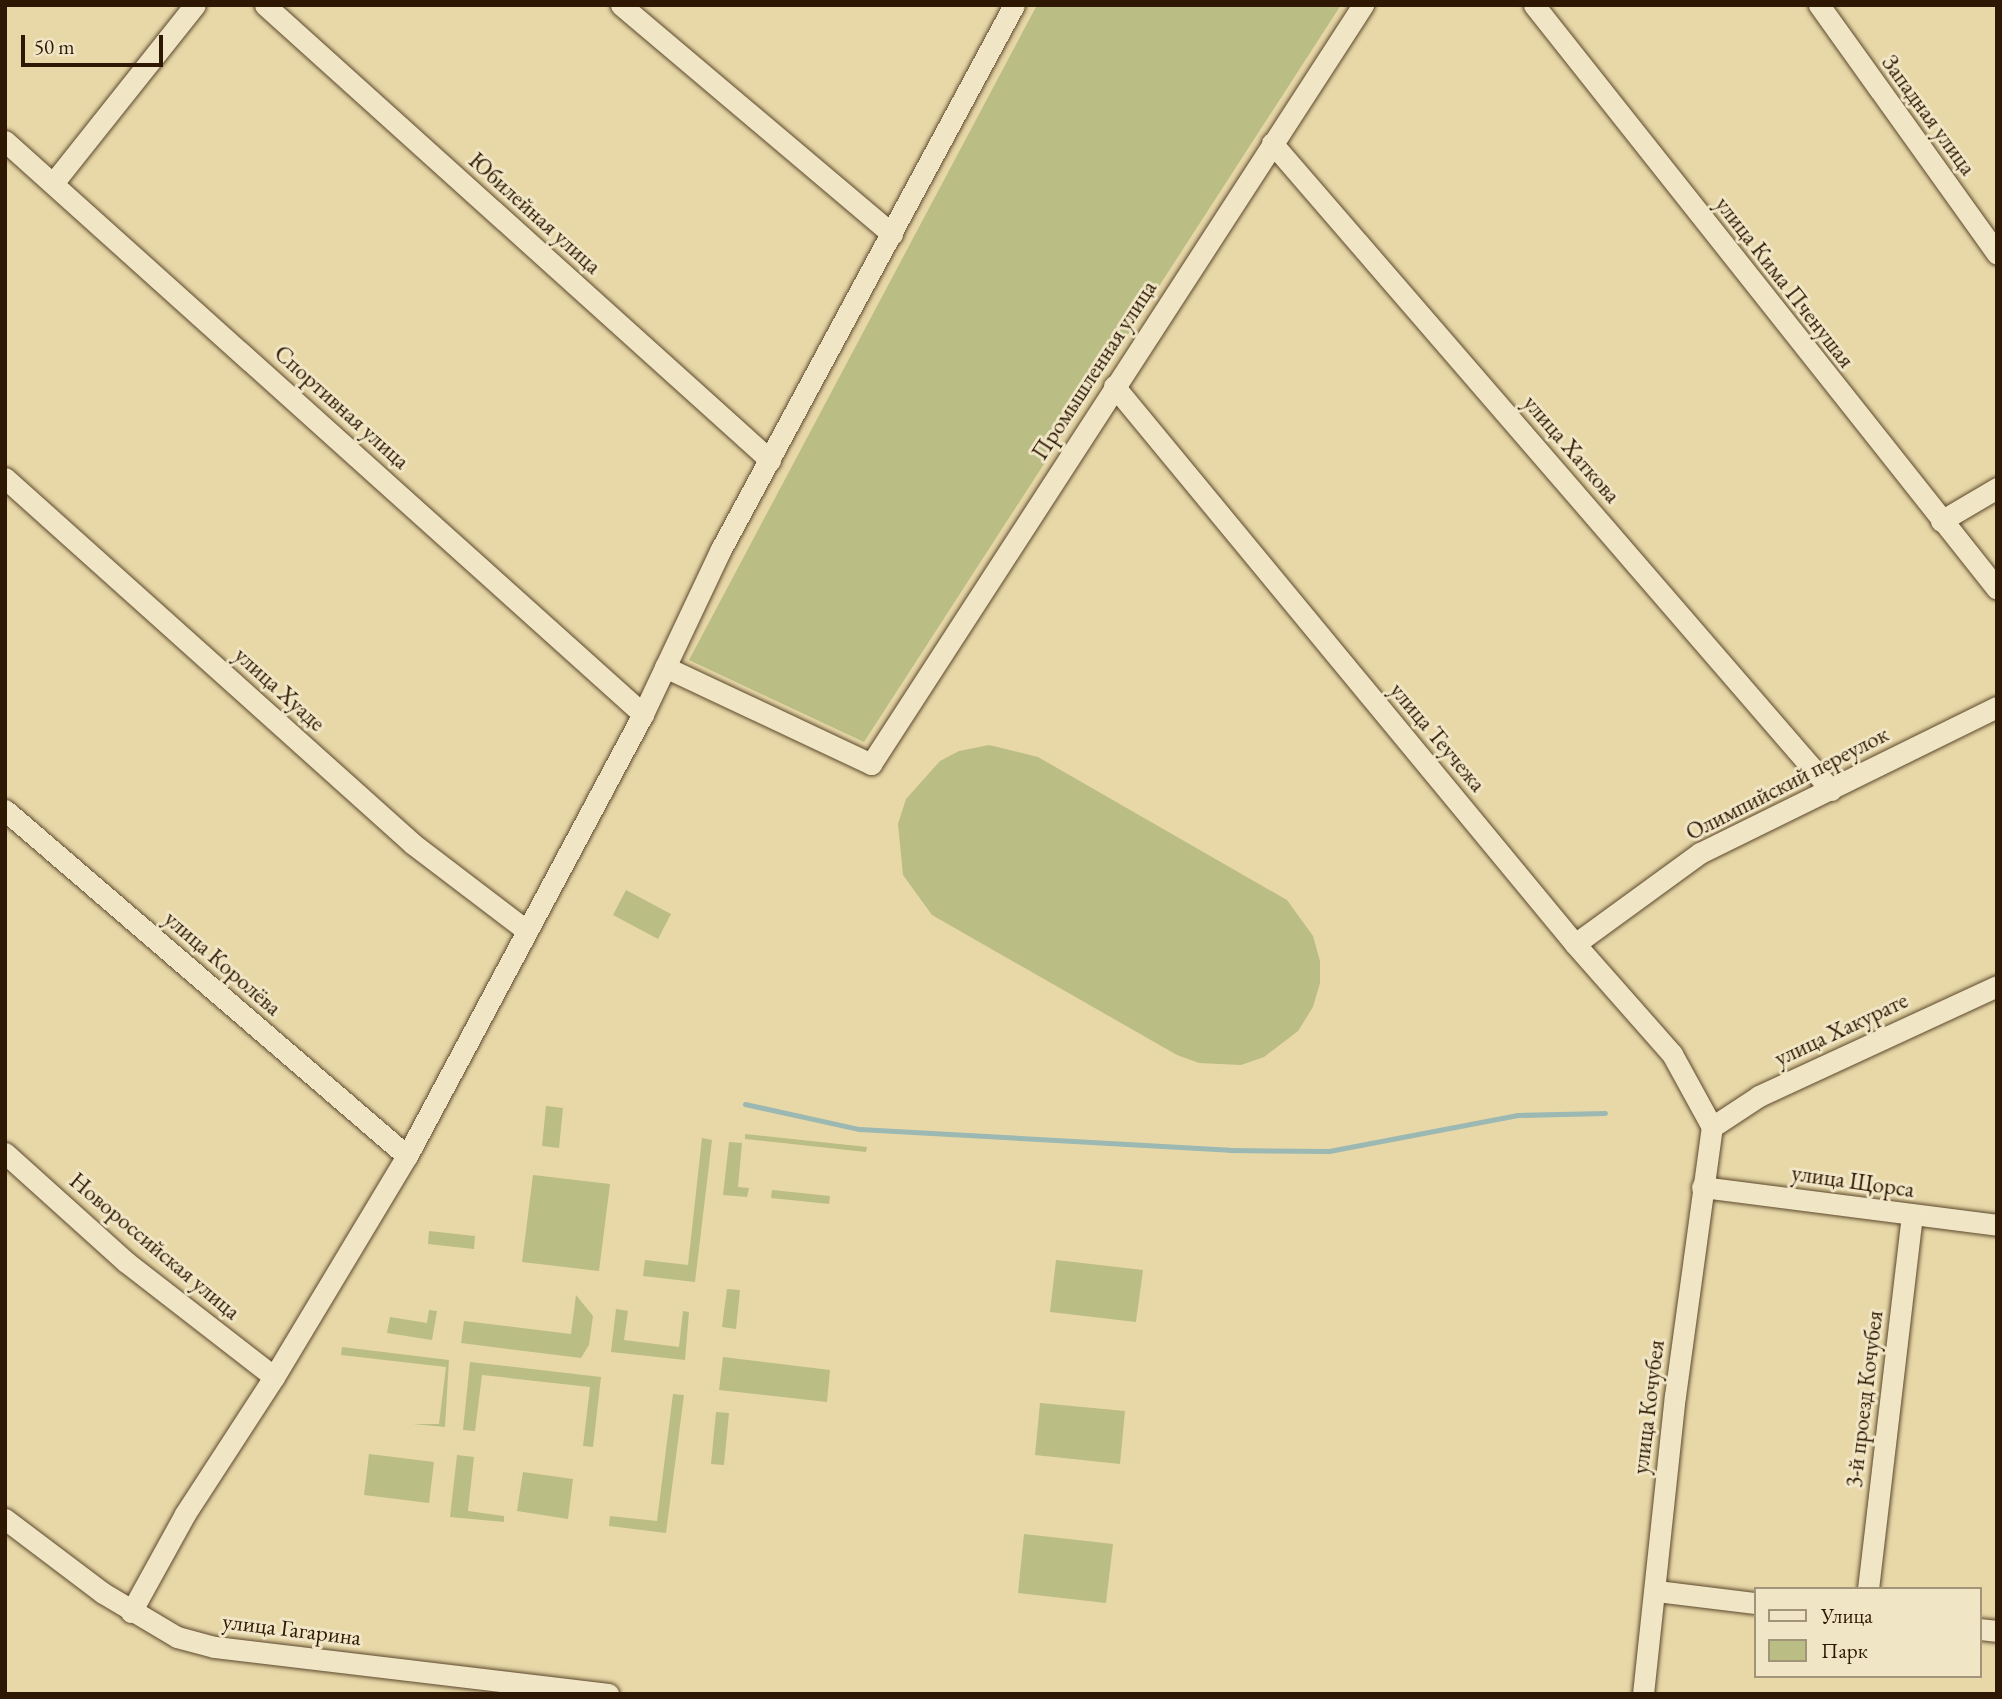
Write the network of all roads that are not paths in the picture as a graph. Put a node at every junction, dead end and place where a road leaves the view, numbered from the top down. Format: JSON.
{"nodes":[{"id":1,"x":195,"y":5,"type":"edge"},
{"id":2,"x":265,"y":5,"type":"edge"},
{"id":3,"x":621,"y":5,"type":"edge"},
{"id":4,"x":1363,"y":5,"type":"edge"},
{"id":5,"x":1534,"y":5,"type":"edge"},
{"id":6,"x":1819,"y":5,"type":"edge"},
{"id":7,"x":1009,"y":8,"type":"edge"},
{"id":8,"x":5,"y":141,"type":"edge"},
{"id":9,"x":1272,"y":143,"type":"junction"},
{"id":10,"x":54,"y":182,"type":"junction"},
{"id":11,"x":892,"y":234,"type":"junction"},
{"id":12,"x":1997,"y":254,"type":"edge"},
{"id":13,"x":1114,"y":386,"type":"junction"},
{"id":14,"x":771,"y":460,"type":"junction"},
{"id":15,"x":5,"y":478,"type":"edge"},
{"id":16,"x":1997,"y":488,"type":"edge"},
{"id":17,"x":1941,"y":521,"type":"junction"},
{"id":18,"x":1997,"y":589,"type":"edge"},
{"id":19,"x":665,"y":667,"type":"junction"},
{"id":20,"x":1997,"y":707,"type":"edge"},
{"id":21,"x":643,"y":714,"type":"junction"},
{"id":22,"x":1831,"y":790,"type":"junction"},
{"id":23,"x":5,"y":810,"type":"edge"},
{"id":24,"x":527,"y":931,"type":"junction"},
{"id":25,"x":1575,"y":944,"type":"junction"},
{"id":26,"x":1997,"y":986,"type":"edge"},
{"id":27,"x":1712,"y":1127,"type":"junction"},
{"id":28,"x":5,"y":1153,"type":"edge"},
{"id":29,"x":407,"y":1156,"type":"junction"},
{"id":30,"x":1702,"y":1187,"type":"junction"},
{"id":31,"x":1912,"y":1216,"type":"junction"},
{"id":32,"x":1997,"y":1225,"type":"edge"},
{"id":33,"x":274,"y":1377,"type":"junction"},
{"id":34,"x":5,"y":1520,"type":"edge"},
{"id":35,"x":1868,"y":1587,"type":"edge"},
{"id":36,"x":1657,"y":1591,"type":"junction"},
{"id":37,"x":1754,"y":1603,"type":"edge"},
{"id":38,"x":131,"y":1612,"type":"junction"},
{"id":39,"x":608,"y":1694,"type":"edge"},
{"id":40,"x":1643,"y":1694,"type":"edge"}],
"edges":[{"from":1,"to":10,"type":"street"},
{"from":2,"to":14,"type":"street","name":"Юбилейная улица"},
{"from":3,"to":11,"type":"street"},
{"from":4,"to":9,"type":"street","name":"Промышленная улица"},
{"from":5,"to":17,"type":"street","name":"улица Кима Пченушая"},
{"from":6,"to":12,"type":"street","name":"Западная улица"},
{"from":7,"to":11,"type":"street"},
{"from":8,"to":10,"type":"street","name":"Спортивная улица"},
{"from":9,"to":13,"type":"street","name":"Промышленная улица"},
{"from":9,"to":22,"type":"street","name":"улица Хаткова"},
{"from":10,"to":21,"type":"street","name":"Спортивная улица"},
{"from":11,"to":14,"type":"street"},
{"from":13,"to":19,"type":"street","name":"Промышленная улица"},
{"from":13,"to":25,"type":"street","name":"улица Теучежа"},
{"from":14,"to":19,"type":"street"},
{"from":15,"to":24,"type":"street","name":"улица Хуаде"},
{"from":16,"to":17,"type":"street"},
{"from":17,"to":18,"type":"street","name":"улица Кима Пченушая"},
{"from":19,"to":21,"type":"street"},
{"from":20,"to":22,"type":"street","name":"Олимпийский переулок"},
{"from":21,"to":24,"type":"street"},
{"from":22,"to":25,"type":"street","name":"Олимпийский переулок"},
{"from":23,"to":29,"type":"street","name":"улица Королёва"},
{"from":24,"to":29,"type":"street"},
{"from":25,"to":27,"type":"street","name":"улица Теучежа"},
{"from":26,"to":27,"type":"street","name":"улица Хакурате"},
{"from":27,"to":30,"type":"street","name":"улица Кочубея"},
{"from":28,"to":33,"type":"street","name":"Новороссийская улица"},
{"from":29,"to":33,"type":"street"},
{"from":30,"to":31,"type":"street","name":"улица Щорса"},
{"from":30,"to":36,"type":"street","name":"улица Кочубея"},
{"from":31,"to":32,"type":"street","name":"улица Щорса"},
{"from":31,"to":35,"type":"street","name":"3-й проезд Кочубея"},
{"from":33,"to":38,"type":"street"},
{"from":34,"to":38,"type":"street","name":"улица Гагарина"},
{"from":36,"to":37,"type":"street"},
{"from":36,"to":40,"type":"street","name":"улица Кочубея"},
{"from":38,"to":39,"type":"street","name":"улица Гагарина"}]}
